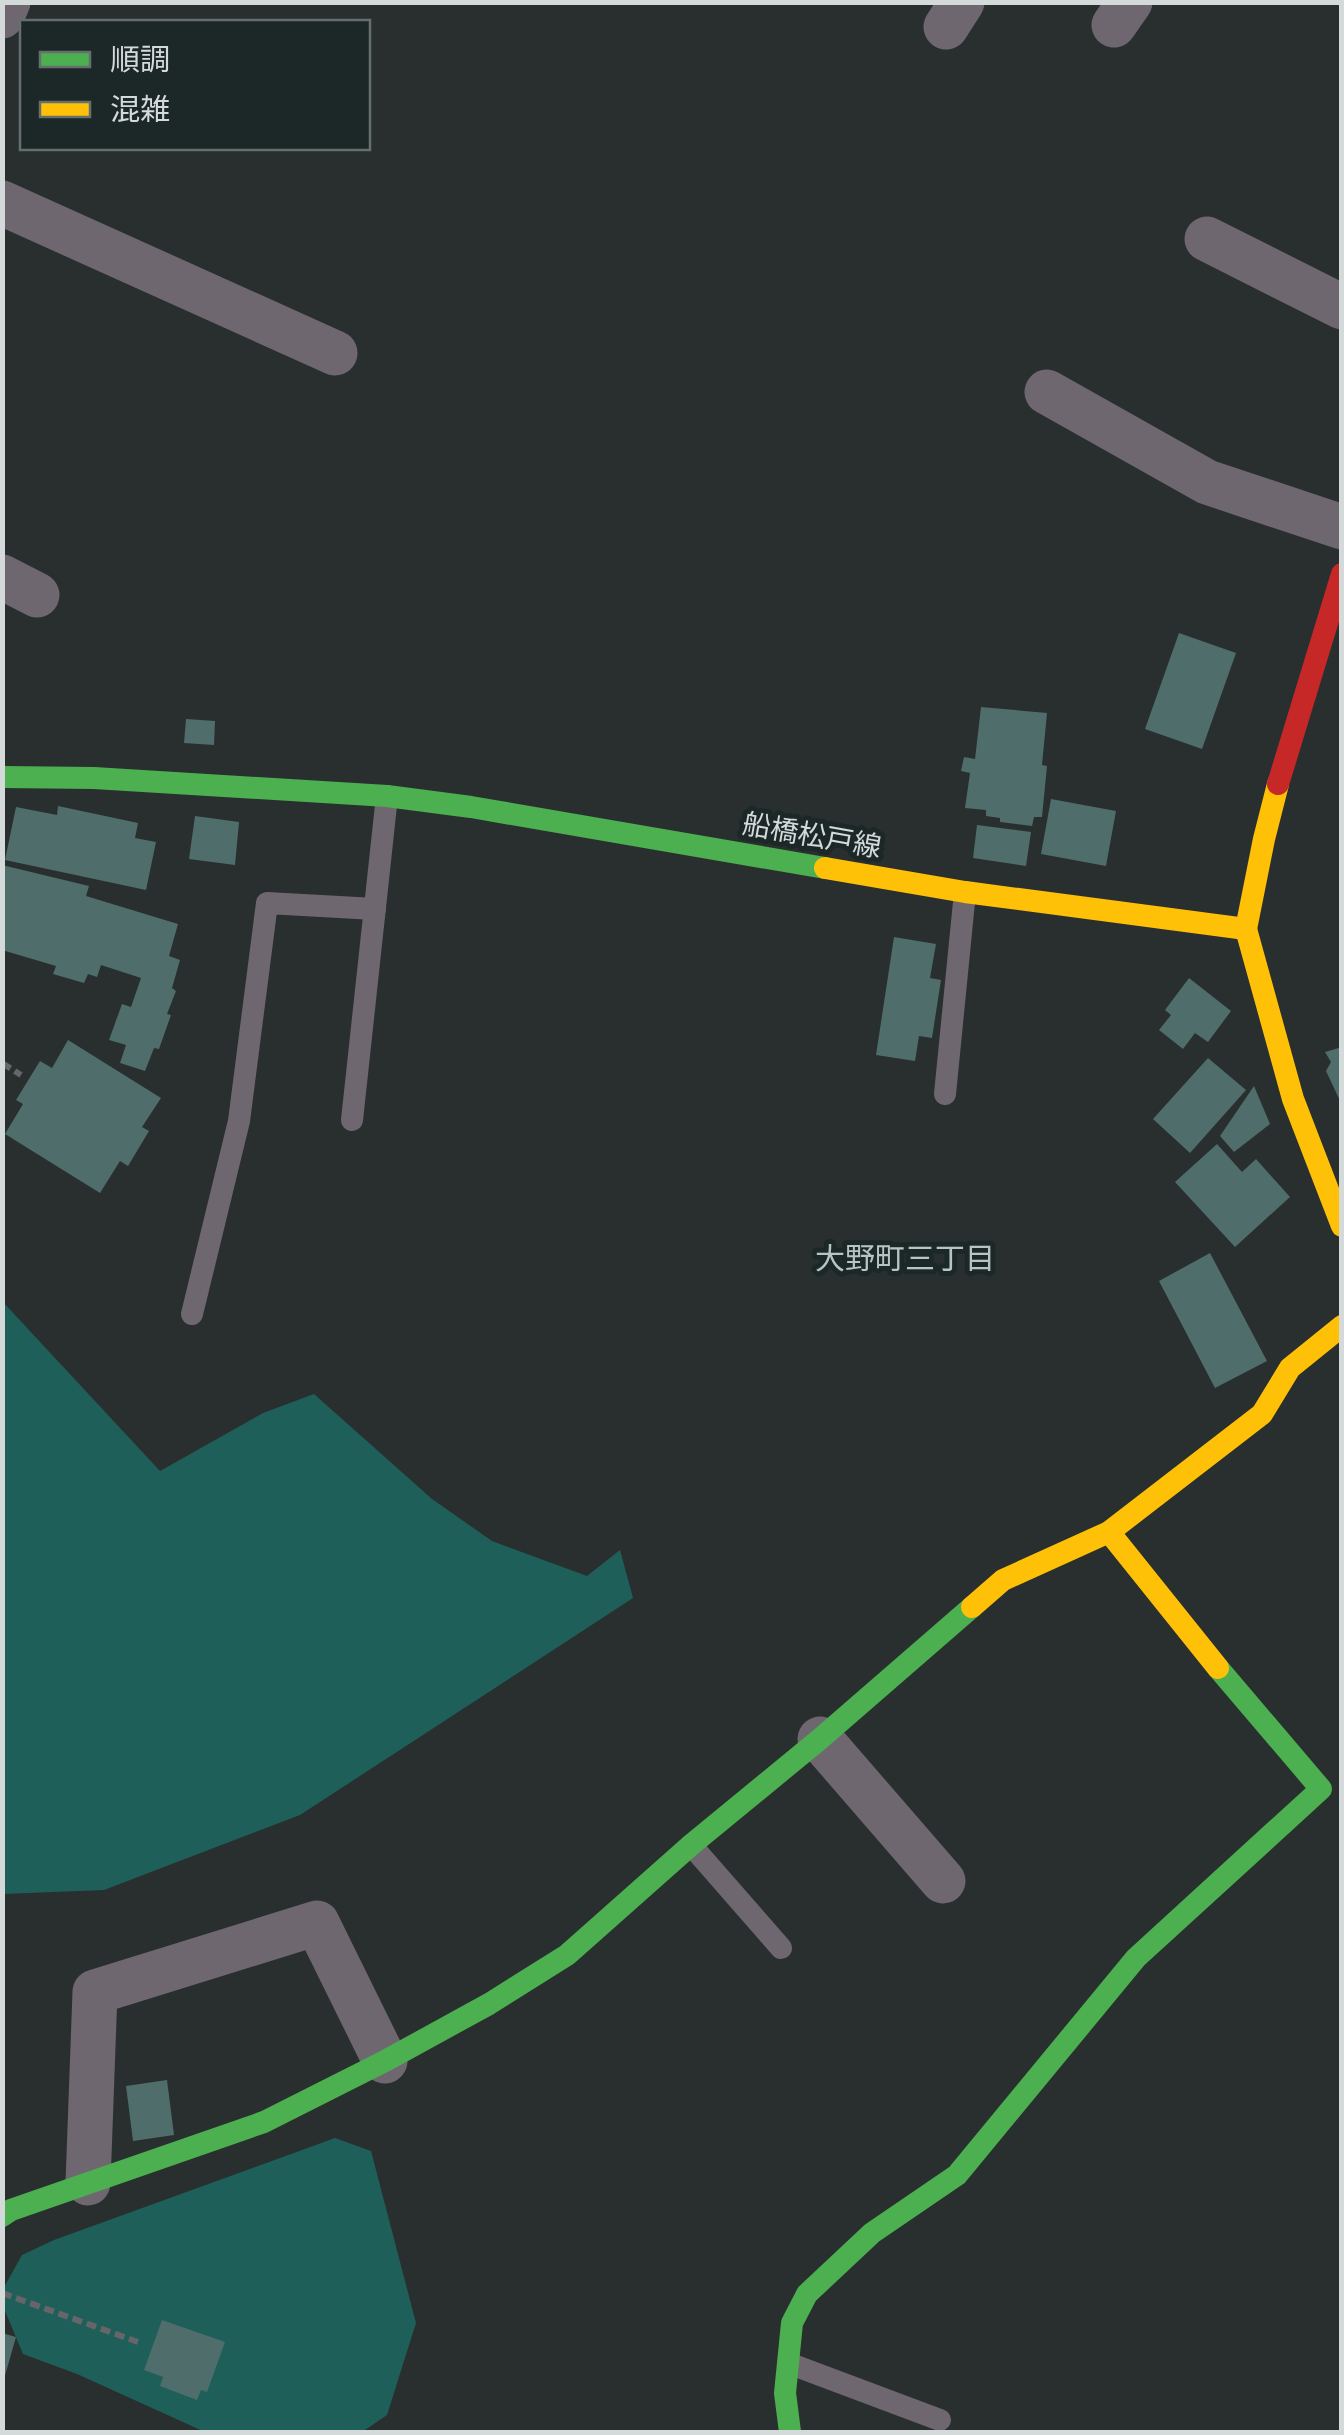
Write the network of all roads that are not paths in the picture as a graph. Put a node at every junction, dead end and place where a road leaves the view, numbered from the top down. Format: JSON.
{"nodes":[{"id":1,"x":8,"y":2,"type":"edge"},
{"id":2,"x":2,"y":16,"type":"edge"},
{"id":3,"x":2,"y":203,"type":"edge"},
{"id":4,"x":1207,"y":238,"type":"dead end"},
{"id":5,"x":1342,"y":307,"type":"edge"},
{"id":6,"x":335,"y":353,"type":"dead end"},
{"id":7,"x":1047,"y":392,"type":"dead end"},
{"id":8,"x":1342,"y":526,"type":"edge"},
{"id":9,"x":1342,"y":574,"type":"edge"},
{"id":10,"x":2,"y":778,"type":"edge"},
{"id":11,"x":387,"y":796,"type":"junction"},
{"id":12,"x":965,"y":892,"type":"junction"},
{"id":13,"x":375,"y":909,"type":"junction"},
{"id":14,"x":1246,"y":928,"type":"junction"},
{"id":15,"x":945,"y":1094,"type":"dead end"},
{"id":16,"x":352,"y":1120,"type":"dead end"},
{"id":17,"x":1342,"y":1226,"type":"edge"},
{"id":18,"x":192,"y":1314,"type":"dead end"},
{"id":19,"x":1342,"y":1326,"type":"edge"},
{"id":20,"x":1108,"y":1532,"type":"junction"},
{"id":21,"x":820,"y":1739,"type":"junction"},
{"id":22,"x":691,"y":1845,"type":"junction"},
{"id":23,"x":943,"y":1881,"type":"dead end"},
{"id":24,"x":781,"y":1948,"type":"dead end"},
{"id":25,"x":385,"y":2061,"type":"junction"},
{"id":26,"x":88,"y":2183,"type":"junction"},
{"id":27,"x":2,"y":2216,"type":"edge"},
{"id":28,"x":788,"y":2362,"type":"junction"},
{"id":29,"x":940,"y":2420,"type":"dead end"},
{"id":30,"x":790,"y":2432,"type":"edge"}],
"edges":[{"from":1,"to":2,"type":"street"},
{"from":3,"to":6,"type":"street"},
{"from":4,"to":5,"type":"street"},
{"from":7,"to":8,"type":"street"},
{"from":9,"to":14,"type":"street"},
{"from":10,"to":11,"type":"street","name":"船橋松戸線"},
{"from":11,"to":12,"type":"street","name":"船橋松戸線"},
{"from":11,"to":13,"type":"lane"},
{"from":12,"to":14,"type":"street","name":"船橋松戸線"},
{"from":12,"to":15,"type":"lane"},
{"from":13,"to":16,"type":"lane"},
{"from":13,"to":18,"type":"lane"},
{"from":14,"to":17,"type":"street"},
{"from":19,"to":20,"type":"street"},
{"from":20,"to":21,"type":"street"},
{"from":20,"to":28,"type":"street"},
{"from":21,"to":22,"type":"street"},
{"from":21,"to":23,"type":"street"},
{"from":22,"to":24,"type":"lane"},
{"from":22,"to":25,"type":"street"},
{"from":25,"to":26,"type":"street"},
{"from":25,"to":26,"type":"street"},
{"from":26,"to":27,"type":"street"},
{"from":28,"to":29,"type":"lane"},
{"from":28,"to":30,"type":"street"}]}
